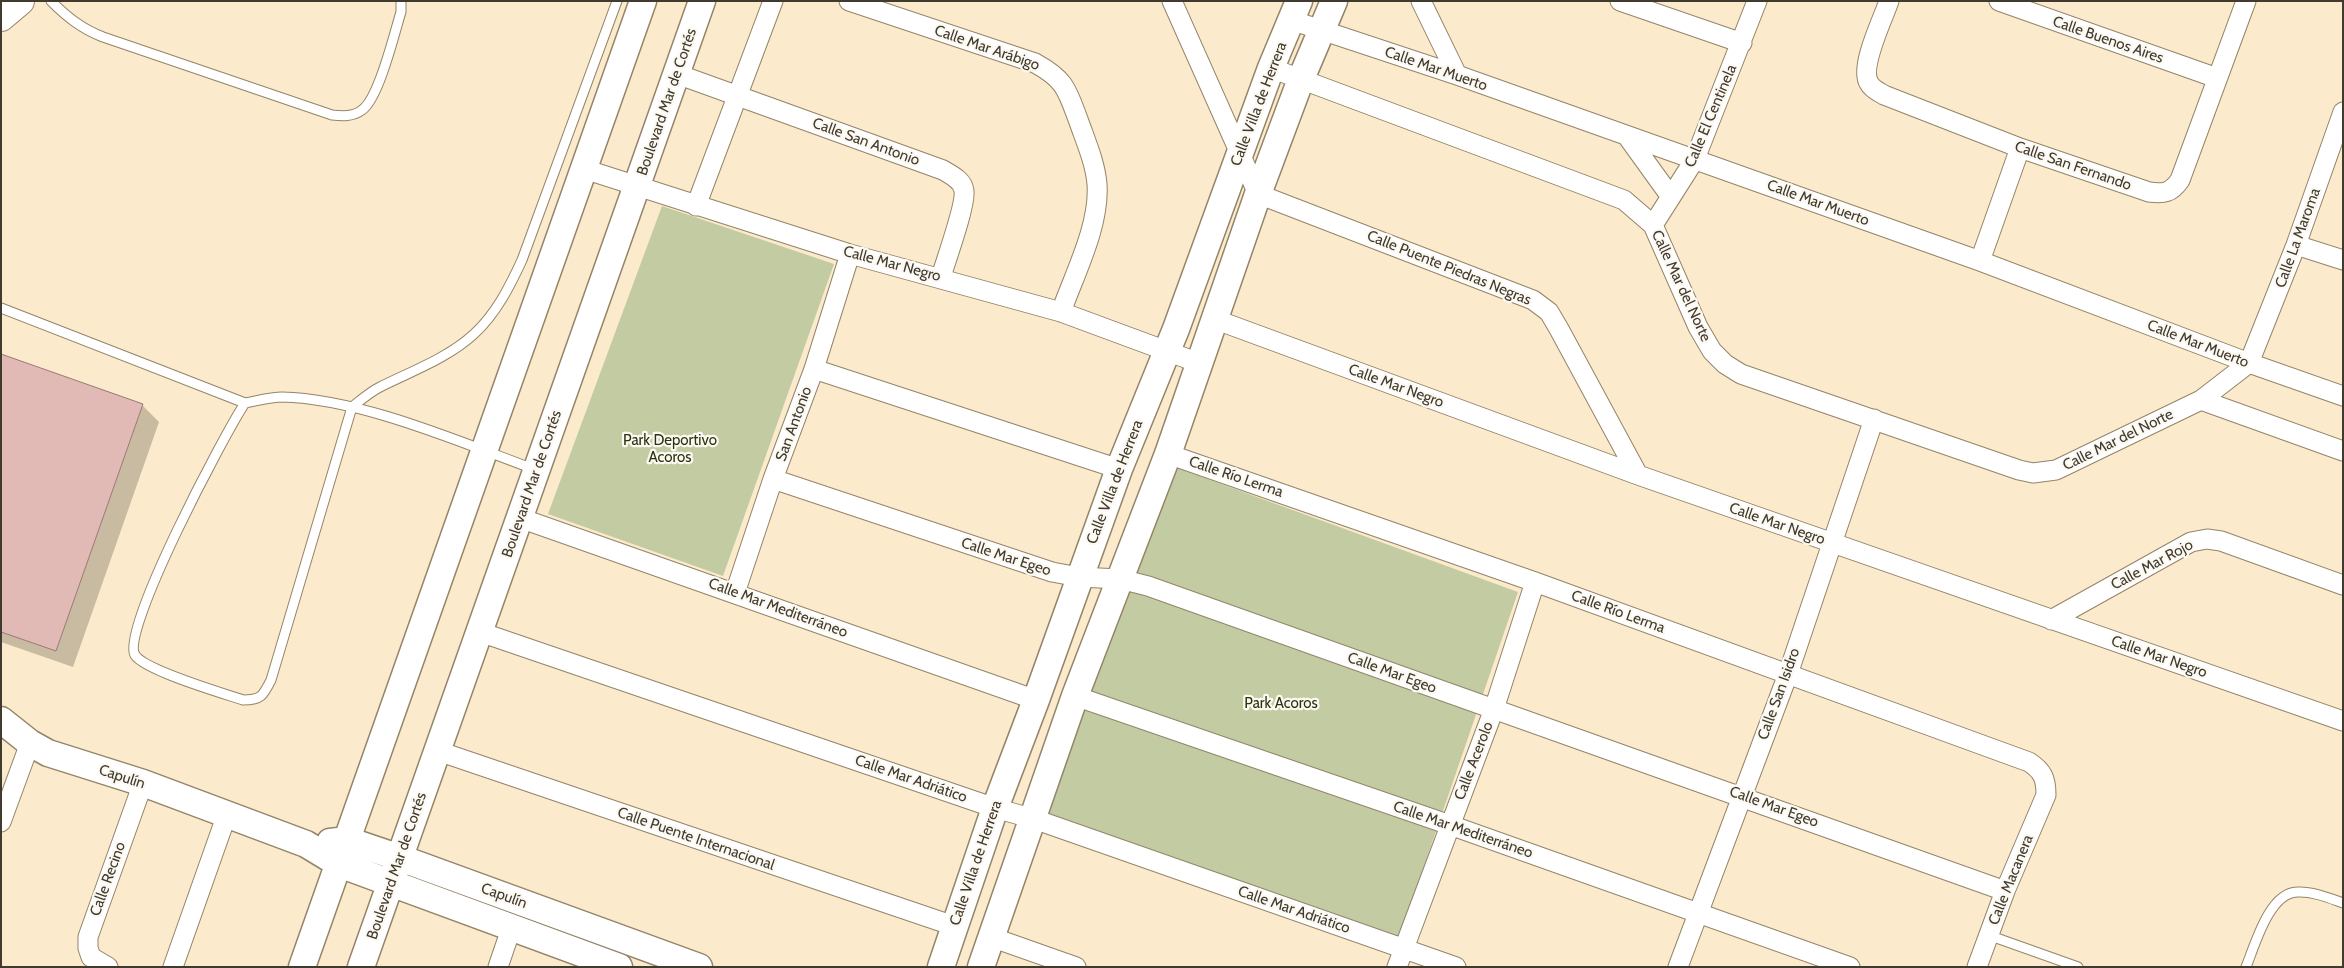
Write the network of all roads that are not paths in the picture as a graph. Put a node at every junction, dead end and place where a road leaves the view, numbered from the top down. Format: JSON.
{"nodes":[{"id":1,"x":20,"y":1,"type":"edge"},
{"id":2,"x":51,"y":1,"type":"edge"},
{"id":3,"x":401,"y":1,"type":"edge"},
{"id":4,"x":617,"y":1,"type":"edge"},
{"id":5,"x":643,"y":1,"type":"edge"},
{"id":6,"x":702,"y":1,"type":"edge"},
{"id":7,"x":773,"y":1,"type":"edge"},
{"id":8,"x":849,"y":1,"type":"edge"},
{"id":9,"x":1172,"y":1,"type":"edge"},
{"id":10,"x":1334,"y":1,"type":"edge"},
{"id":11,"x":1421,"y":1,"type":"edge"},
{"id":12,"x":1620,"y":1,"type":"edge"},
{"id":13,"x":1757,"y":1,"type":"edge"},
{"id":14,"x":1889,"y":1,"type":"edge"},
{"id":15,"x":2000,"y":1,"type":"edge"},
{"id":16,"x":2246,"y":1,"type":"edge"},
{"id":17,"x":1295,"y":10,"type":"edge"},
{"id":18,"x":1,"y":17,"type":"edge"},
{"id":19,"x":1322,"y":29,"type":"junction"},
{"id":20,"x":1742,"y":43,"type":"junction"},
{"id":21,"x":1271,"y":68,"type":"junction"},
{"id":22,"x":677,"y":74,"type":"junction"},
{"id":23,"x":1457,"y":75,"type":"junction"},
{"id":24,"x":2217,"y":78,"type":"junction"},
{"id":25,"x":1301,"y":79,"type":"junction"},
{"id":26,"x":737,"y":95,"type":"junction"},
{"id":27,"x":2341,"y":122,"type":"edge"},
{"id":28,"x":1627,"y":136,"type":"junction"},
{"id":29,"x":2020,"y":148,"type":"junction"},
{"id":30,"x":1240,"y":154,"type":"junction"},
{"id":31,"x":1695,"y":160,"type":"junction"},
{"id":32,"x":584,"y":169,"type":"junction"},
{"id":33,"x":637,"y":188,"type":"junction"},
{"id":34,"x":1258,"y":194,"type":"junction"},
{"id":35,"x":1671,"y":197,"type":"junction"},
{"id":36,"x":696,"y":206,"type":"junction"},
{"id":37,"x":1653,"y":225,"type":"junction"},
{"id":38,"x":2296,"y":245,"type":"junction"},
{"id":39,"x":850,"y":254,"type":"junction"},
{"id":40,"x":2343,"y":260,"type":"edge"},
{"id":41,"x":1980,"y":261,"type":"junction"},
{"id":42,"x":942,"y":277,"type":"junction"},
{"id":43,"x":1,"y":308,"type":"edge"},
{"id":44,"x":1061,"y":312,"type":"junction"},
{"id":45,"x":1214,"y":319,"type":"junction"},
{"id":46,"x":1166,"y":351,"type":"junction"},
{"id":47,"x":1199,"y":363,"type":"junction"},
{"id":48,"x":2249,"y":363,"type":"junction"},
{"id":49,"x":814,"y":369,"type":"junction"},
{"id":50,"x":2343,"y":396,"type":"edge"},
{"id":51,"x":2201,"y":400,"type":"junction"},
{"id":52,"x":245,"y":403,"type":"junction"},
{"id":53,"x":352,"y":407,"type":"junction"},
{"id":54,"x":1874,"y":419,"type":"junction"},
{"id":55,"x":484,"y":451,"type":"junction"},
{"id":56,"x":2343,"y":451,"type":"edge"},
{"id":57,"x":1168,"y":454,"type":"junction"},
{"id":58,"x":1119,"y":468,"type":"junction"},
{"id":59,"x":537,"y":470,"type":"junction"},
{"id":60,"x":1638,"y":475,"type":"junction"},
{"id":61,"x":773,"y":479,"type":"junction"},
{"id":62,"x":520,"y":518,"type":"junction"},
{"id":63,"x":1833,"y":544,"type":"junction"},
{"id":64,"x":1080,"y":577,"type":"junction"},
{"id":65,"x":1120,"y":579,"type":"junction"},
{"id":66,"x":1535,"y":582,"type":"junction"},
{"id":67,"x":2343,"y":585,"type":"edge"},
{"id":68,"x":735,"y":593,"type":"junction"},
{"id":69,"x":2051,"y":620,"type":"junction"},
{"id":70,"x":480,"y":632,"type":"junction"},
{"id":71,"x":1788,"y":674,"type":"junction"},
{"id":72,"x":1075,"y":696,"type":"junction"},
{"id":73,"x":1036,"y":700,"type":"junction"},
{"id":74,"x":1494,"y":709,"type":"junction"},
{"id":75,"x":1,"y":720,"type":"edge"},
{"id":76,"x":2343,"y":721,"type":"edge"},
{"id":77,"x":30,"y":743,"type":"junction"},
{"id":78,"x":438,"y":751,"type":"junction"},
{"id":79,"x":143,"y":783,"type":"junction"},
{"id":80,"x":2046,"y":794,"type":"joint"},
{"id":81,"x":1742,"y":796,"type":"junction"},
{"id":82,"x":995,"y":808,"type":"junction"},
{"id":83,"x":227,"y":814,"type":"junction"},
{"id":84,"x":1034,"y":819,"type":"junction"},
{"id":85,"x":1,"y":822,"type":"edge"},
{"id":86,"x":1450,"y":825,"type":"junction"},
{"id":87,"x":347,"y":840,"type":"junction"},
{"id":88,"x":306,"y":844,"type":"junction"},
{"id":89,"x":400,"y":858,"type":"junction"},
{"id":90,"x":338,"y":864,"type":"junction"},
{"id":91,"x":391,"y":883,"type":"junction"},
{"id":92,"x":2005,"y":891,"type":"junction"},
{"id":93,"x":2343,"y":903,"type":"edge"},
{"id":94,"x":1697,"y":914,"type":"junction"},
{"id":95,"x":954,"y":926,"type":"junction"},
{"id":96,"x":511,"y":929,"type":"junction"},
{"id":97,"x":1988,"y":935,"type":"junction"},
{"id":98,"x":991,"y":937,"type":"junction"},
{"id":99,"x":1404,"y":948,"type":"junction"},
{"id":100,"x":108,"y":967,"type":"edge"},
{"id":101,"x":173,"y":967,"type":"edge"},
{"id":102,"x":302,"y":967,"type":"edge"},
{"id":103,"x":361,"y":967,"type":"edge"},
{"id":104,"x":498,"y":967,"type":"edge"},
{"id":105,"x":619,"y":967,"type":"edge"},
{"id":106,"x":699,"y":967,"type":"edge"},
{"id":107,"x":941,"y":967,"type":"edge"},
{"id":108,"x":980,"y":967,"type":"edge"},
{"id":109,"x":1076,"y":967,"type":"edge"},
{"id":110,"x":1397,"y":967,"type":"edge"},
{"id":111,"x":1456,"y":967,"type":"edge"},
{"id":112,"x":1678,"y":967,"type":"edge"},
{"id":113,"x":1850,"y":967,"type":"edge"},
{"id":114,"x":1977,"y":967,"type":"edge"},
{"id":115,"x":2078,"y":967,"type":"edge"},
{"id":116,"x":2246,"y":967,"type":"edge"}],
"edges":[{"from":1,"to":18,"type":"main road"},
{"from":2,"to":3,"type":"lane"},
{"from":4,"to":53,"type":"lane"},
{"from":5,"to":32,"type":"street"},
{"from":6,"to":22,"type":"street","name":"Boulevard Mar de Cortés"},
{"from":7,"to":26,"type":"street"},
{"from":8,"to":44,"type":"street","name":"Calle Mar Arábigo"},
{"from":9,"to":30,"type":"street"},
{"from":10,"to":19,"type":"street","name":"Calle Villa de Herrera"},
{"from":11,"to":23,"type":"street"},
{"from":12,"to":20,"type":"street"},
{"from":13,"to":20,"type":"street","name":"Calle El Centinela"},
{"from":14,"to":29,"type":"street","name":"Calle San Fernando"},
{"from":15,"to":24,"type":"street","name":"Calle Buenos Aires"},
{"from":16,"to":24,"type":"street","name":"Calle San Fernando"},
{"from":17,"to":19,"type":"street","name":"Calle Mar Muerto"},
{"from":17,"to":21,"type":"street","name":"Calle Villa de Herrera"},
{"from":19,"to":23,"type":"street","name":"Calle Mar Muerto"},
{"from":19,"to":25,"type":"street","name":"Calle Villa de Herrera"},
{"from":20,"to":31,"type":"street","name":"Calle El Centinela"},
{"from":21,"to":25,"type":"street","name":"Calle Mar del Norte"},
{"from":21,"to":30,"type":"street","name":"Calle Villa de Herrera"},
{"from":22,"to":26,"type":"street","name":"Calle San Antonio"},
{"from":22,"to":33,"type":"street","name":"Boulevard Mar de Cortés"},
{"from":23,"to":28,"type":"street","name":"Calle Mar Muerto"},
{"from":24,"to":29,"type":"street","name":"Calle San Fernando"},
{"from":25,"to":34,"type":"street","name":"Calle Villa de Herrera"},
{"from":25,"to":37,"type":"street","name":"Calle Mar del Norte"},
{"from":26,"to":36,"type":"street"},
{"from":26,"to":42,"type":"street","name":"Calle San Antonio"},
{"from":27,"to":38,"type":"street","name":"Calle La Maroma"},
{"from":28,"to":31,"type":"street","name":"Calle Mar Muerto"},
{"from":28,"to":35,"type":"street"},
{"from":29,"to":41,"type":"street"},
{"from":30,"to":34,"type":"street"},
{"from":30,"to":46,"type":"street","name":"Calle Villa de Herrera"},
{"from":31,"to":35,"type":"street","name":"Calle El Centinela"},
{"from":31,"to":41,"type":"street","name":"Calle Mar Muerto"},
{"from":32,"to":33,"type":"street","name":"Calle Mar Negro"},
{"from":32,"to":55,"type":"street"},
{"from":33,"to":36,"type":"street","name":"Calle Mar Negro"},
{"from":33,"to":59,"type":"street","name":"Boulevard Mar de Cortés"},
{"from":34,"to":45,"type":"street","name":"Calle Villa de Herrera"},
{"from":34,"to":60,"type":"street","name":"Calle Puente Piedras Negras"},
{"from":35,"to":37,"type":"street","name":"Calle El Centinela"},
{"from":36,"to":39,"type":"street","name":"Calle Mar Negro"},
{"from":37,"to":54,"type":"street","name":"Calle Mar del Norte"},
{"from":38,"to":40,"type":"street"},
{"from":38,"to":48,"type":"street","name":"Calle La Maroma"},
{"from":39,"to":42,"type":"street","name":"Calle Mar Negro"},
{"from":39,"to":49,"type":"street","name":"San Antonio"},
{"from":41,"to":48,"type":"street","name":"Calle Mar Muerto"},
{"from":42,"to":44,"type":"street","name":"Calle Mar Negro"},
{"from":43,"to":52,"type":"lane"},
{"from":44,"to":46,"type":"street","name":"Calle Mar Negro"},
{"from":45,"to":47,"type":"street","name":"Calle Villa de Herrera"},
{"from":45,"to":60,"type":"street","name":"Calle Mar Negro"},
{"from":46,"to":47,"type":"street","name":"Calle Mar Negro"},
{"from":46,"to":58,"type":"street","name":"Calle Villa de Herrera"},
{"from":47,"to":57,"type":"street","name":"Calle Villa de Herrera"},
{"from":48,"to":50,"type":"street","name":"Calle Mar Muerto"},
{"from":48,"to":51,"type":"street","name":"Calle Mar del Norte"},
{"from":49,"to":58,"type":"street"},
{"from":49,"to":61,"type":"street","name":"San Antonio"},
{"from":51,"to":54,"type":"street","name":"Calle Mar del Norte"},
{"from":51,"to":56,"type":"street"},
{"from":52,"to":53,"type":"lane"},
{"from":52,"to":53,"type":"lane"},
{"from":53,"to":55,"type":"lane"},
{"from":54,"to":63,"type":"street","name":"Calle San Isidro"},
{"from":55,"to":59,"type":"lane"},
{"from":55,"to":87,"type":"street"},
{"from":57,"to":65,"type":"street","name":"Calle Villa de Herrera"},
{"from":57,"to":66,"type":"street","name":"Calle Río Lerma"},
{"from":58,"to":64,"type":"street","name":"Calle Villa de Herrera"},
{"from":59,"to":62,"type":"street","name":"Boulevard Mar de Cortés"},
{"from":60,"to":63,"type":"street","name":"Calle Mar Negro"},
{"from":61,"to":64,"type":"street","name":"Calle Mar Egeo"},
{"from":61,"to":68,"type":"street","name":"San Antonio"},
{"from":62,"to":68,"type":"street","name":"Calle Mar Mediterráneo"},
{"from":62,"to":70,"type":"street","name":"Boulevard Mar de Cortés"},
{"from":63,"to":69,"type":"street","name":"Calle Mar Negro"},
{"from":63,"to":71,"type":"street","name":"Calle San Isidro"},
{"from":64,"to":65,"type":"street","name":"Calle Mar Egeo"},
{"from":64,"to":73,"type":"street","name":"Calle Villa de Herrera"},
{"from":65,"to":72,"type":"street","name":"Calle Villa de Herrera"},
{"from":65,"to":74,"type":"street","name":"Calle Mar Egeo"},
{"from":66,"to":71,"type":"street","name":"Calle Río Lerma"},
{"from":66,"to":74,"type":"street","name":"Calle Acerolo"},
{"from":67,"to":69,"type":"street","name":"Calle Mar Rojo"},
{"from":68,"to":73,"type":"street","name":"Calle Mar Mediterráneo"},
{"from":69,"to":76,"type":"street","name":"Calle Mar Negro"},
{"from":70,"to":78,"type":"street","name":"Boulevard Mar de Cortés"},
{"from":70,"to":82,"type":"street","name":"Calle Mar Adriático"},
{"from":71,"to":80,"type":"street","name":"Calle Río Lerma"},
{"from":71,"to":81,"type":"street","name":"Calle San Isidro"},
{"from":72,"to":84,"type":"street","name":"Calle Villa de Herrera"},
{"from":72,"to":86,"type":"street","name":"Calle Mar Mediterráneo"},
{"from":73,"to":82,"type":"street","name":"Calle Villa de Herrera"},
{"from":74,"to":81,"type":"street","name":"Calle Mar Egeo"},
{"from":74,"to":86,"type":"street","name":"Calle Acerolo"},
{"from":75,"to":77,"type":"street","name":"Capulín"},
{"from":77,"to":79,"type":"street","name":"Capulín"},
{"from":77,"to":85,"type":"street"},
{"from":78,"to":89,"type":"street","name":"Boulevard Mar de Cortés"},
{"from":78,"to":95,"type":"street","name":"Calle Puente Internacional"},
{"from":79,"to":83,"type":"street","name":"Capulín"},
{"from":79,"to":100,"type":"street","name":"Calle Recino"},
{"from":80,"to":92,"type":"street","name":"Calle Macanera"},
{"from":81,"to":92,"type":"street","name":"Calle Mar Egeo"},
{"from":81,"to":94,"type":"street","name":"Calle San Isidro"},
{"from":82,"to":84,"type":"street","name":"Calle Mar Adriático"},
{"from":82,"to":95,"type":"street","name":"Calle Villa de Herrera"},
{"from":83,"to":88,"type":"street","name":"Capulín"},
{"from":83,"to":101,"type":"street"},
{"from":84,"to":98,"type":"street","name":"Calle Villa de Herrera"},
{"from":84,"to":99,"type":"street","name":"Calle Mar Adriático"},
{"from":86,"to":94,"type":"street","name":"Calle Mar Mediterráneo"},
{"from":86,"to":99,"type":"street","name":"Calle Acerolo"},
{"from":87,"to":88,"type":"street","name":"Capulín"},
{"from":87,"to":89,"type":"street","name":"Capulín"},
{"from":87,"to":90,"type":"street"},
{"from":88,"to":90,"type":"street","name":"Capulín"},
{"from":89,"to":91,"type":"street","name":"Boulevard Mar de Cortés"},
{"from":89,"to":106,"type":"street","name":"Capulín"},
{"from":90,"to":91,"type":"street","name":"Capulín"},
{"from":90,"to":102,"type":"street"},
{"from":91,"to":96,"type":"street","name":"Capulín"},
{"from":91,"to":103,"type":"street","name":"Boulevard Mar de Cortés"},
{"from":92,"to":97,"type":"street","name":"Calle Macanera"},
{"from":93,"to":116,"type":"lane"},
{"from":94,"to":112,"type":"street","name":"Calle San Isidro"},
{"from":94,"to":113,"type":"street","name":"Calle Mar Mediterráneo"},
{"from":95,"to":107,"type":"street","name":"Calle Villa de Herrera"},
{"from":96,"to":104,"type":"street"},
{"from":96,"to":105,"type":"street","name":"Capulín"},
{"from":97,"to":114,"type":"street","name":"Calle Macanera"},
{"from":97,"to":115,"type":"lane"},
{"from":98,"to":108,"type":"street","name":"Calle Villa de Herrera"},
{"from":98,"to":109,"type":"street"},
{"from":99,"to":110,"type":"street","name":"Calle Acerolo"},
{"from":99,"to":111,"type":"street","name":"Calle Mar Adriático"}]}
